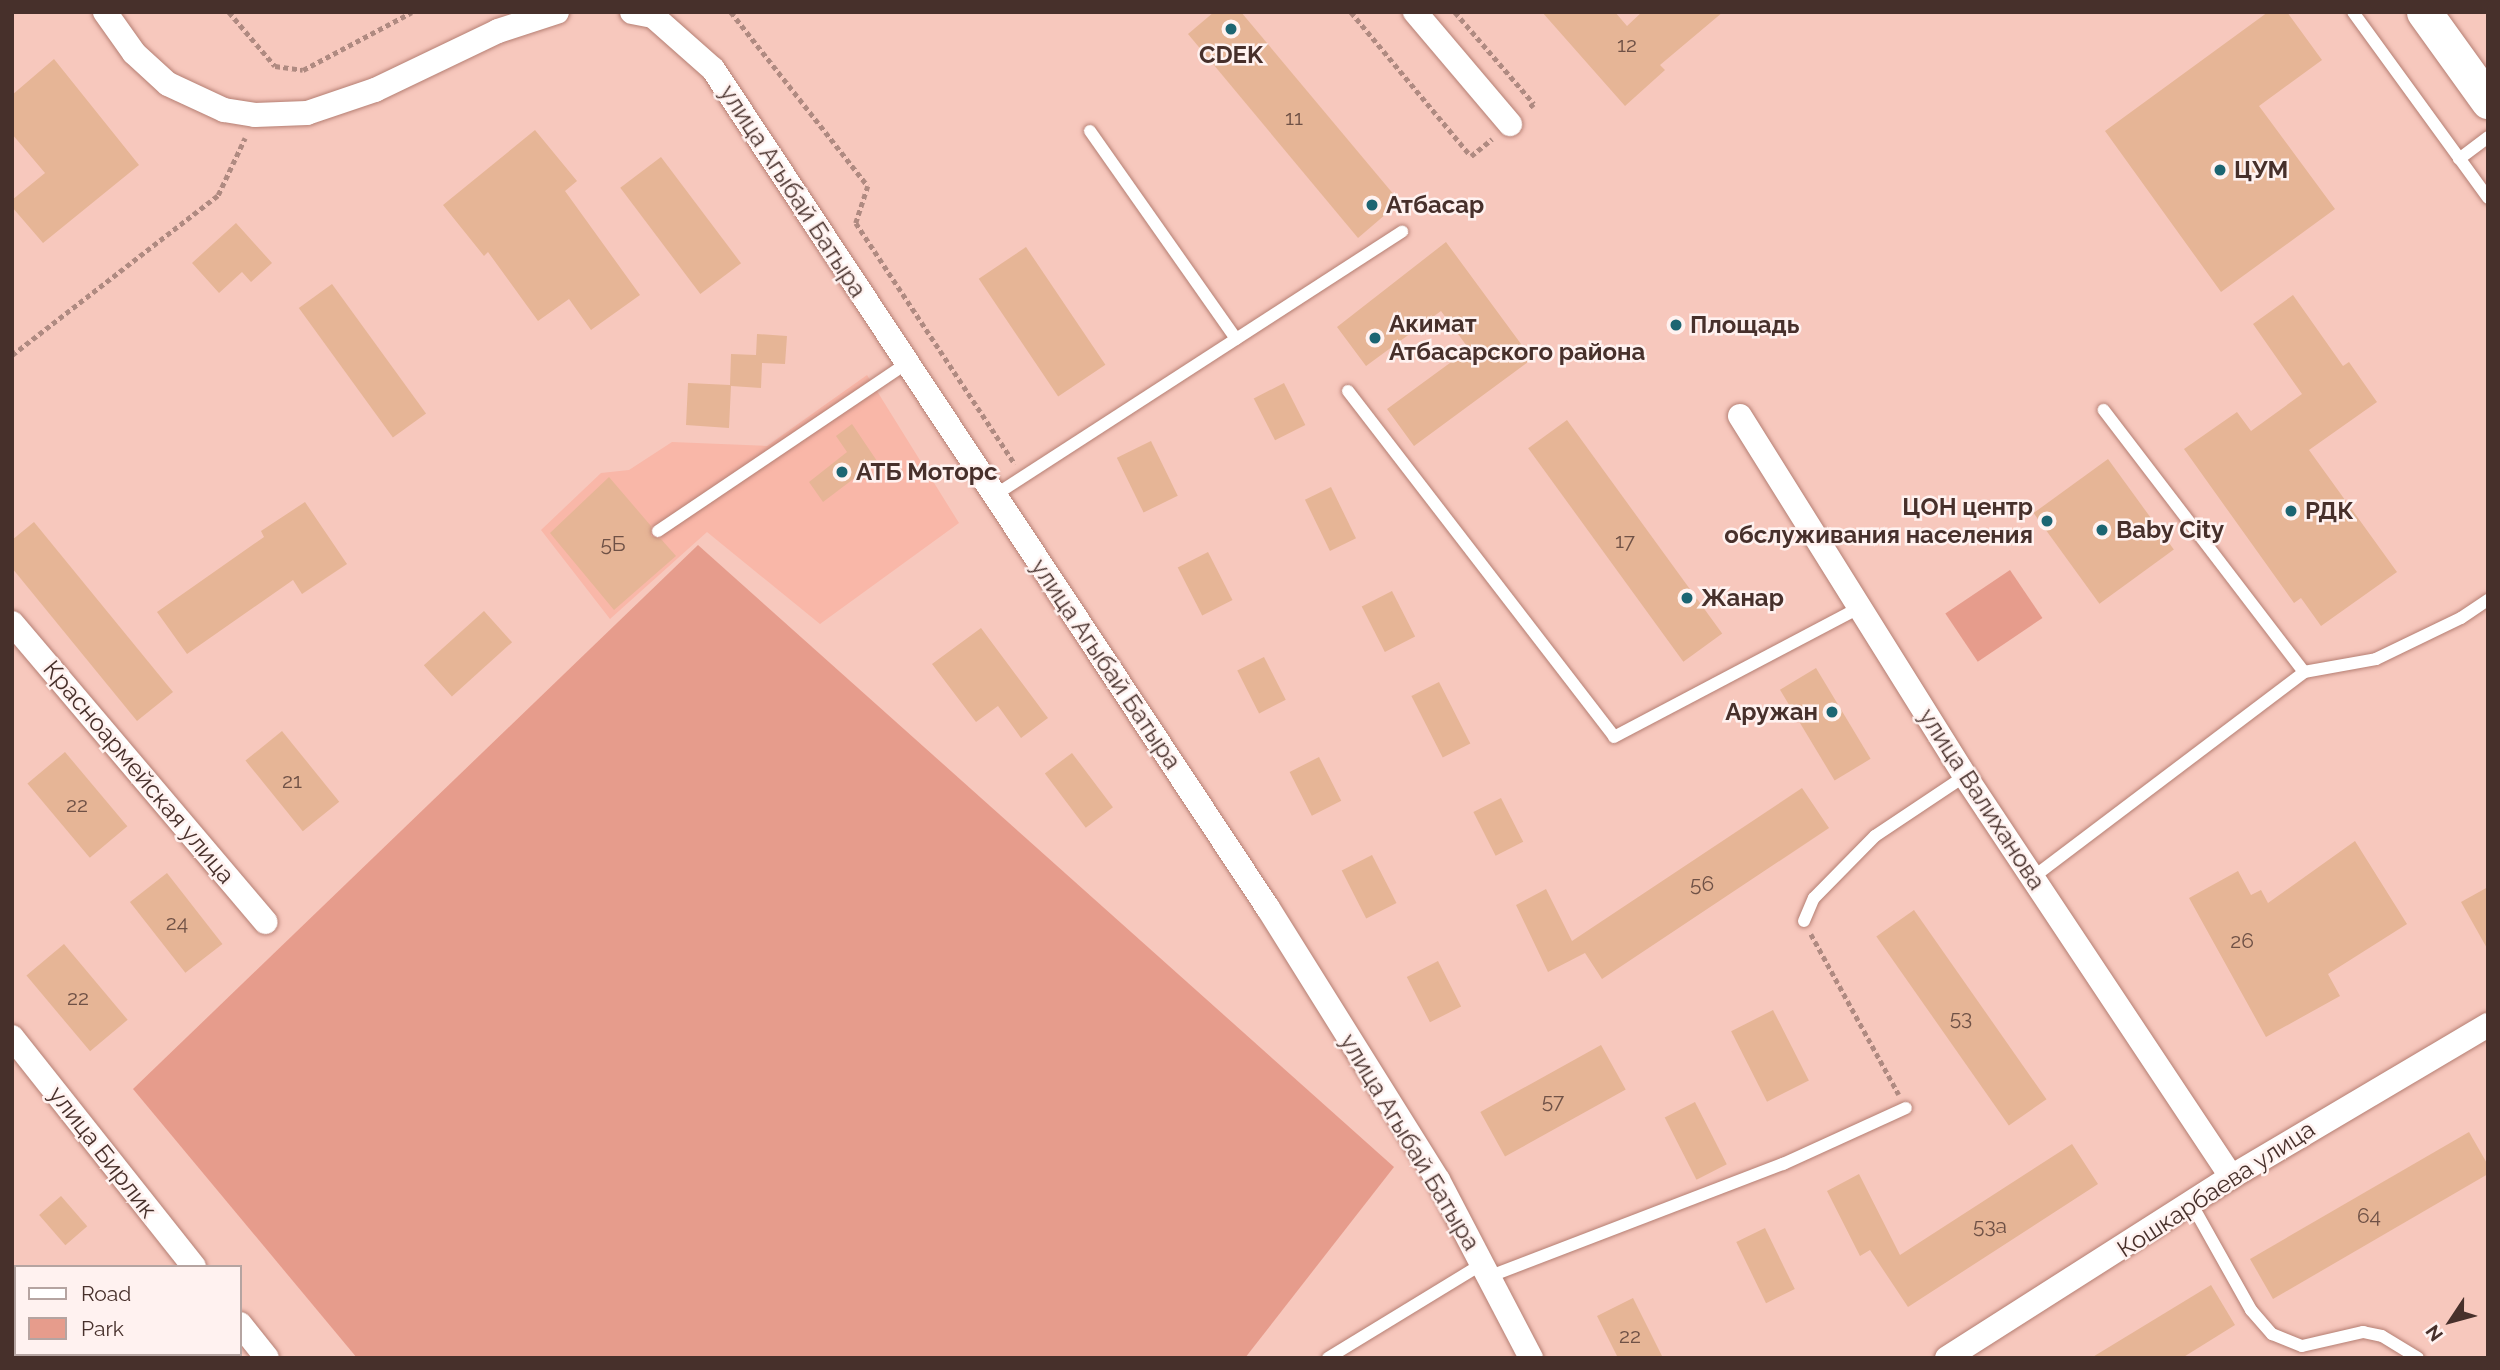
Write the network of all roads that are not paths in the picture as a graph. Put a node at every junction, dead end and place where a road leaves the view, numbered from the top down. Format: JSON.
{"nodes":[{"id":1,"x":105,"y":12,"type":"edge"},
{"id":2,"x":557,"y":12,"type":"edge"},
{"id":3,"x":632,"y":12,"type":"edge"},
{"id":4,"x":1415,"y":12,"type":"edge"},
{"id":5,"x":2353,"y":12,"type":"edge"},
{"id":6,"x":2424,"y":12,"type":"edge"},
{"id":7,"x":2488,"y":101,"type":"edge"},
{"id":8,"x":1510,"y":124,"type":"road end"},
{"id":9,"x":1090,"y":131,"type":"dead end"},
{"id":10,"x":2488,"y":137,"type":"edge"},
{"id":11,"x":2459,"y":159,"type":"junction"},
{"id":12,"x":2488,"y":198,"type":"edge"},
{"id":13,"x":1402,"y":232,"type":"dead end"},
{"id":14,"x":1236,"y":339,"type":"junction"},
{"id":15,"x":907,"y":363,"type":"junction"},
{"id":16,"x":1348,"y":391,"type":"dead end"},
{"id":17,"x":2104,"y":410,"type":"dead end"},
{"id":18,"x":1741,"y":416,"type":"dead end"},
{"id":19,"x":995,"y":495,"type":"junction"},
{"id":20,"x":658,"y":531,"type":"dead end"},
{"id":21,"x":2488,"y":600,"type":"edge"},
{"id":22,"x":1861,"y":607,"type":"junction"},
{"id":23,"x":12,"y":623,"type":"edge"},
{"id":24,"x":2304,"y":672,"type":"junction"},
{"id":25,"x":1965,"y":776,"type":"junction"},
{"id":26,"x":2032,"y":877,"type":"junction"},
{"id":27,"x":1804,"y":921,"type":"road end"},
{"id":28,"x":266,"y":922,"type":"dead end"},
{"id":29,"x":2488,"y":1025,"type":"edge"},
{"id":30,"x":12,"y":1037,"type":"edge"},
{"id":31,"x":1906,"y":1108,"type":"road end"},
{"id":32,"x":2231,"y":1177,"type":"junction"},
{"id":33,"x":2191,"y":1203,"type":"junction"},
{"id":34,"x":192,"y":1265,"type":"edge"},
{"id":35,"x":1485,"y":1271,"type":"junction"},
{"id":36,"x":242,"y":1327,"type":"edge"},
{"id":37,"x":267,"y":1358,"type":"edge"},
{"id":38,"x":1328,"y":1358,"type":"edge"},
{"id":39,"x":1531,"y":1358,"type":"edge"},
{"id":40,"x":1947,"y":1358,"type":"edge"},
{"id":41,"x":2418,"y":1358,"type":"edge"}],
"edges":[{"from":1,"to":2,"type":"street"},
{"from":3,"to":15,"type":"street","name":"улица Агыбай Батыра"},
{"from":4,"to":8,"type":"street"},
{"from":5,"to":11,"type":"lane"},
{"from":6,"to":7,"type":"main road"},
{"from":9,"to":14,"type":"lane"},
{"from":10,"to":11,"type":"lane"},
{"from":11,"to":12,"type":"lane"},
{"from":13,"to":14,"type":"lane"},
{"from":14,"to":19,"type":"lane"},
{"from":15,"to":19,"type":"street","name":"улица Агыбай Батыра"},
{"from":15,"to":20,"type":"lane"},
{"from":16,"to":22,"type":"lane"},
{"from":17,"to":24,"type":"lane"},
{"from":18,"to":22,"type":"street","name":"улица Валиханова"},
{"from":19,"to":35,"type":"street","name":"улица Агыбай Батыра"},
{"from":21,"to":24,"type":"lane"},
{"from":22,"to":25,"type":"street","name":"улица Валиханова"},
{"from":23,"to":28,"type":"street","name":"Красноармейская улица"},
{"from":24,"to":26,"type":"lane"},
{"from":25,"to":26,"type":"street","name":"улица Валиханова"},
{"from":25,"to":27,"type":"lane"},
{"from":26,"to":32,"type":"street","name":"улица Валиханова"},
{"from":29,"to":32,"type":"street","name":"Кошкарбаева улица"},
{"from":30,"to":34,"type":"street","name":"улица Бирлик"},
{"from":31,"to":35,"type":"lane"},
{"from":32,"to":33,"type":"street","name":"Кошкарбаева улица"},
{"from":33,"to":40,"type":"street","name":"Кошкарбаева улица"},
{"from":33,"to":41,"type":"lane"},
{"from":35,"to":38,"type":"lane"},
{"from":35,"to":39,"type":"street","name":"улица Агыбай Батыра"},
{"from":36,"to":37,"type":"street"}]}
